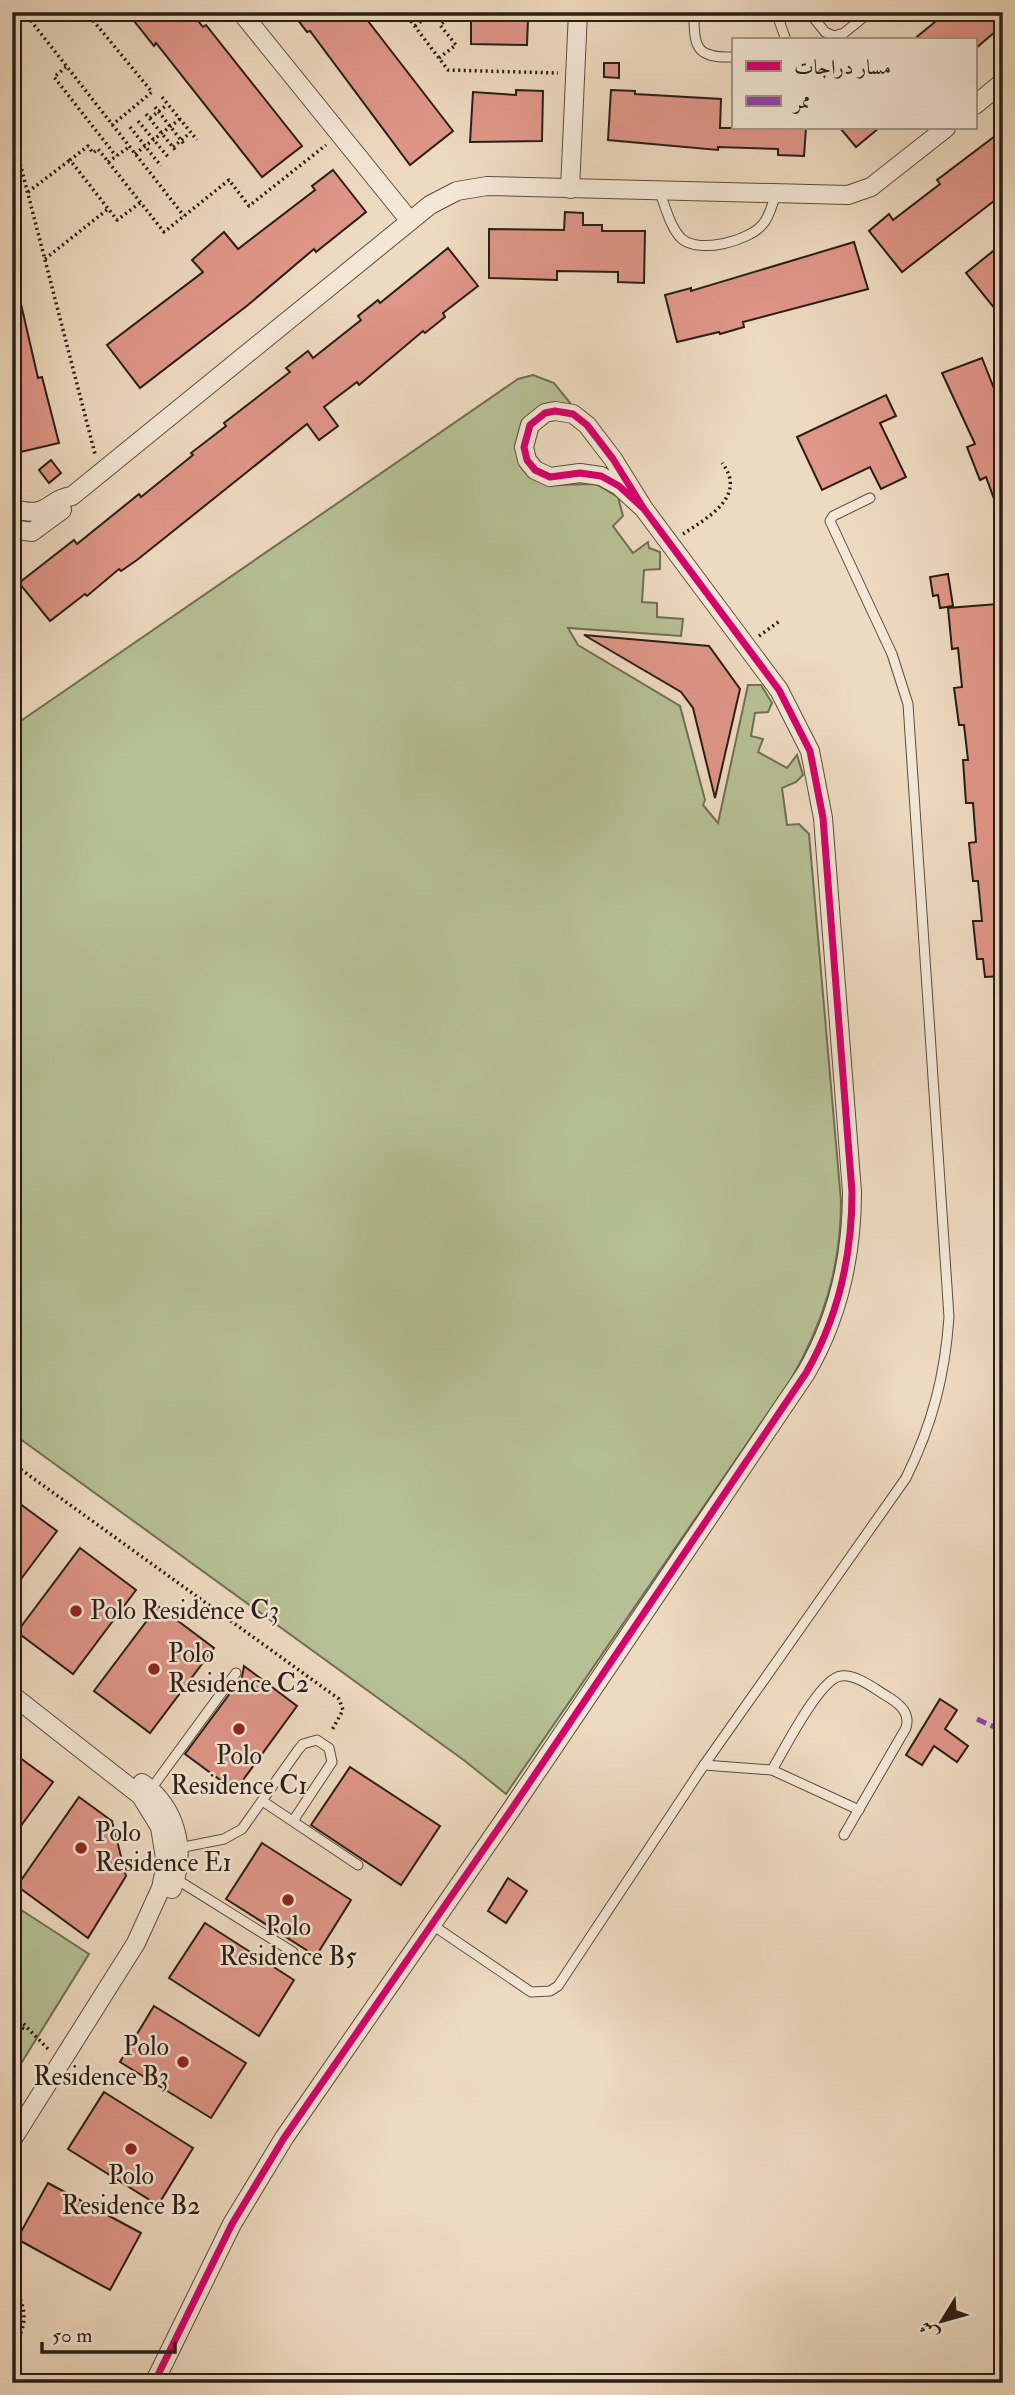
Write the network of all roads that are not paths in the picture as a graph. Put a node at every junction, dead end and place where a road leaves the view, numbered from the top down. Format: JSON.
{"nodes":[{"id":1,"x":241,"y":12,"type":"edge"},
{"id":2,"x":578,"y":12,"type":"edge"},
{"id":3,"x":694,"y":12,"type":"edge"},
{"id":4,"x":776,"y":12,"type":"edge"},
{"id":5,"x":809,"y":12,"type":"edge"},
{"id":6,"x":870,"y":12,"type":"edge"},
{"id":7,"x":785,"y":38,"type":"edge"},
{"id":8,"x":732,"y":57,"type":"edge"},
{"id":9,"x":1003,"y":82,"type":"edge"},
{"id":10,"x":976,"y":104,"type":"edge"},
{"id":11,"x":944,"y":130,"type":"edge"},
{"id":12,"x":570,"y":189,"type":"junction"},
{"id":13,"x":659,"y":190,"type":"junction"},
{"id":14,"x":775,"y":194,"type":"junction"},
{"id":15,"x":410,"y":221,"type":"junction"},
{"id":16,"x":72,"y":496,"type":"junction"},
{"id":17,"x":870,"y":498,"type":"dead end"},
{"id":18,"x":12,"y":508,"type":"edge"},
{"id":19,"x":644,"y":509,"type":"junction"},
{"id":20,"x":12,"y":530,"type":"edge"},
{"id":21,"x":236,"y":1673,"type":"dead end"},
{"id":22,"x":12,"y":1695,"type":"edge"},
{"id":23,"x":77,"y":1743,"type":"junction"},
{"id":24,"x":704,"y":1765,"type":"junction"},
{"id":25,"x":772,"y":1770,"type":"junction"},
{"id":26,"x":151,"y":1789,"type":"junction"},
{"id":27,"x":264,"y":1801,"type":"junction"},
{"id":28,"x":859,"y":1811,"type":"junction"},
{"id":29,"x":293,"y":1821,"type":"junction"},
{"id":30,"x":845,"y":1835,"type":"dead end"},
{"id":31,"x":179,"y":1848,"type":"junction"},
{"id":32,"x":358,"y":1864,"type":"dead end"},
{"id":33,"x":176,"y":1879,"type":"junction"},
{"id":34,"x":430,"y":1923,"type":"junction"},
{"id":35,"x":135,"y":1943,"type":"junction"},
{"id":36,"x":293,"y":1952,"type":"dead end"},
{"id":37,"x":17,"y":2135,"type":"edge"},
{"id":38,"x":12,"y":2152,"type":"edge"},
{"id":39,"x":178,"y":2335,"type":"junction"},
{"id":40,"x":154,"y":2383,"type":"edge"},
{"id":41,"x":165,"y":2383,"type":"edge"}],
"edges":[{"from":1,"to":15,"type":"street"},
{"from":2,"to":12,"type":"street"},
{"from":3,"to":8,"type":"lane"},
{"from":4,"to":7,"type":"lane"},
{"from":5,"to":6,"type":"lane"},
{"from":9,"to":10,"type":"street"},
{"from":11,"to":14,"type":"street"},
{"from":12,"to":13,"type":"street"},
{"from":12,"to":15,"type":"street"},
{"from":13,"to":14,"type":"street"},
{"from":13,"to":14,"type":"lane"},
{"from":15,"to":16,"type":"street"},
{"from":16,"to":18,"type":"street"},
{"from":16,"to":20,"type":"street"},
{"from":17,"to":24,"type":"lane"},
{"from":19,"to":19,"type":"street"},
{"from":19,"to":34,"type":"street"},
{"from":21,"to":26,"type":"lane"},
{"from":22,"to":23,"type":"street"},
{"from":23,"to":26,"type":"street"},
{"from":23,"to":35,"type":"street"},
{"from":24,"to":25,"type":"lane"},
{"from":24,"to":34,"type":"lane"},
{"from":25,"to":28,"type":"lane"},
{"from":25,"to":28,"type":"lane"},
{"from":26,"to":31,"type":"street"},
{"from":27,"to":29,"type":"lane"},
{"from":27,"to":29,"type":"lane"},
{"from":27,"to":31,"type":"lane"},
{"from":28,"to":30,"type":"lane"},
{"from":29,"to":32,"type":"lane"},
{"from":31,"to":33,"type":"street"},
{"from":33,"to":35,"type":"street"},
{"from":33,"to":36,"type":"lane"},
{"from":34,"to":39,"type":"street"},
{"from":35,"to":37,"type":"street"},
{"from":37,"to":38,"type":"street"},
{"from":39,"to":40,"type":"street"},
{"from":39,"to":41,"type":"street"}]}
